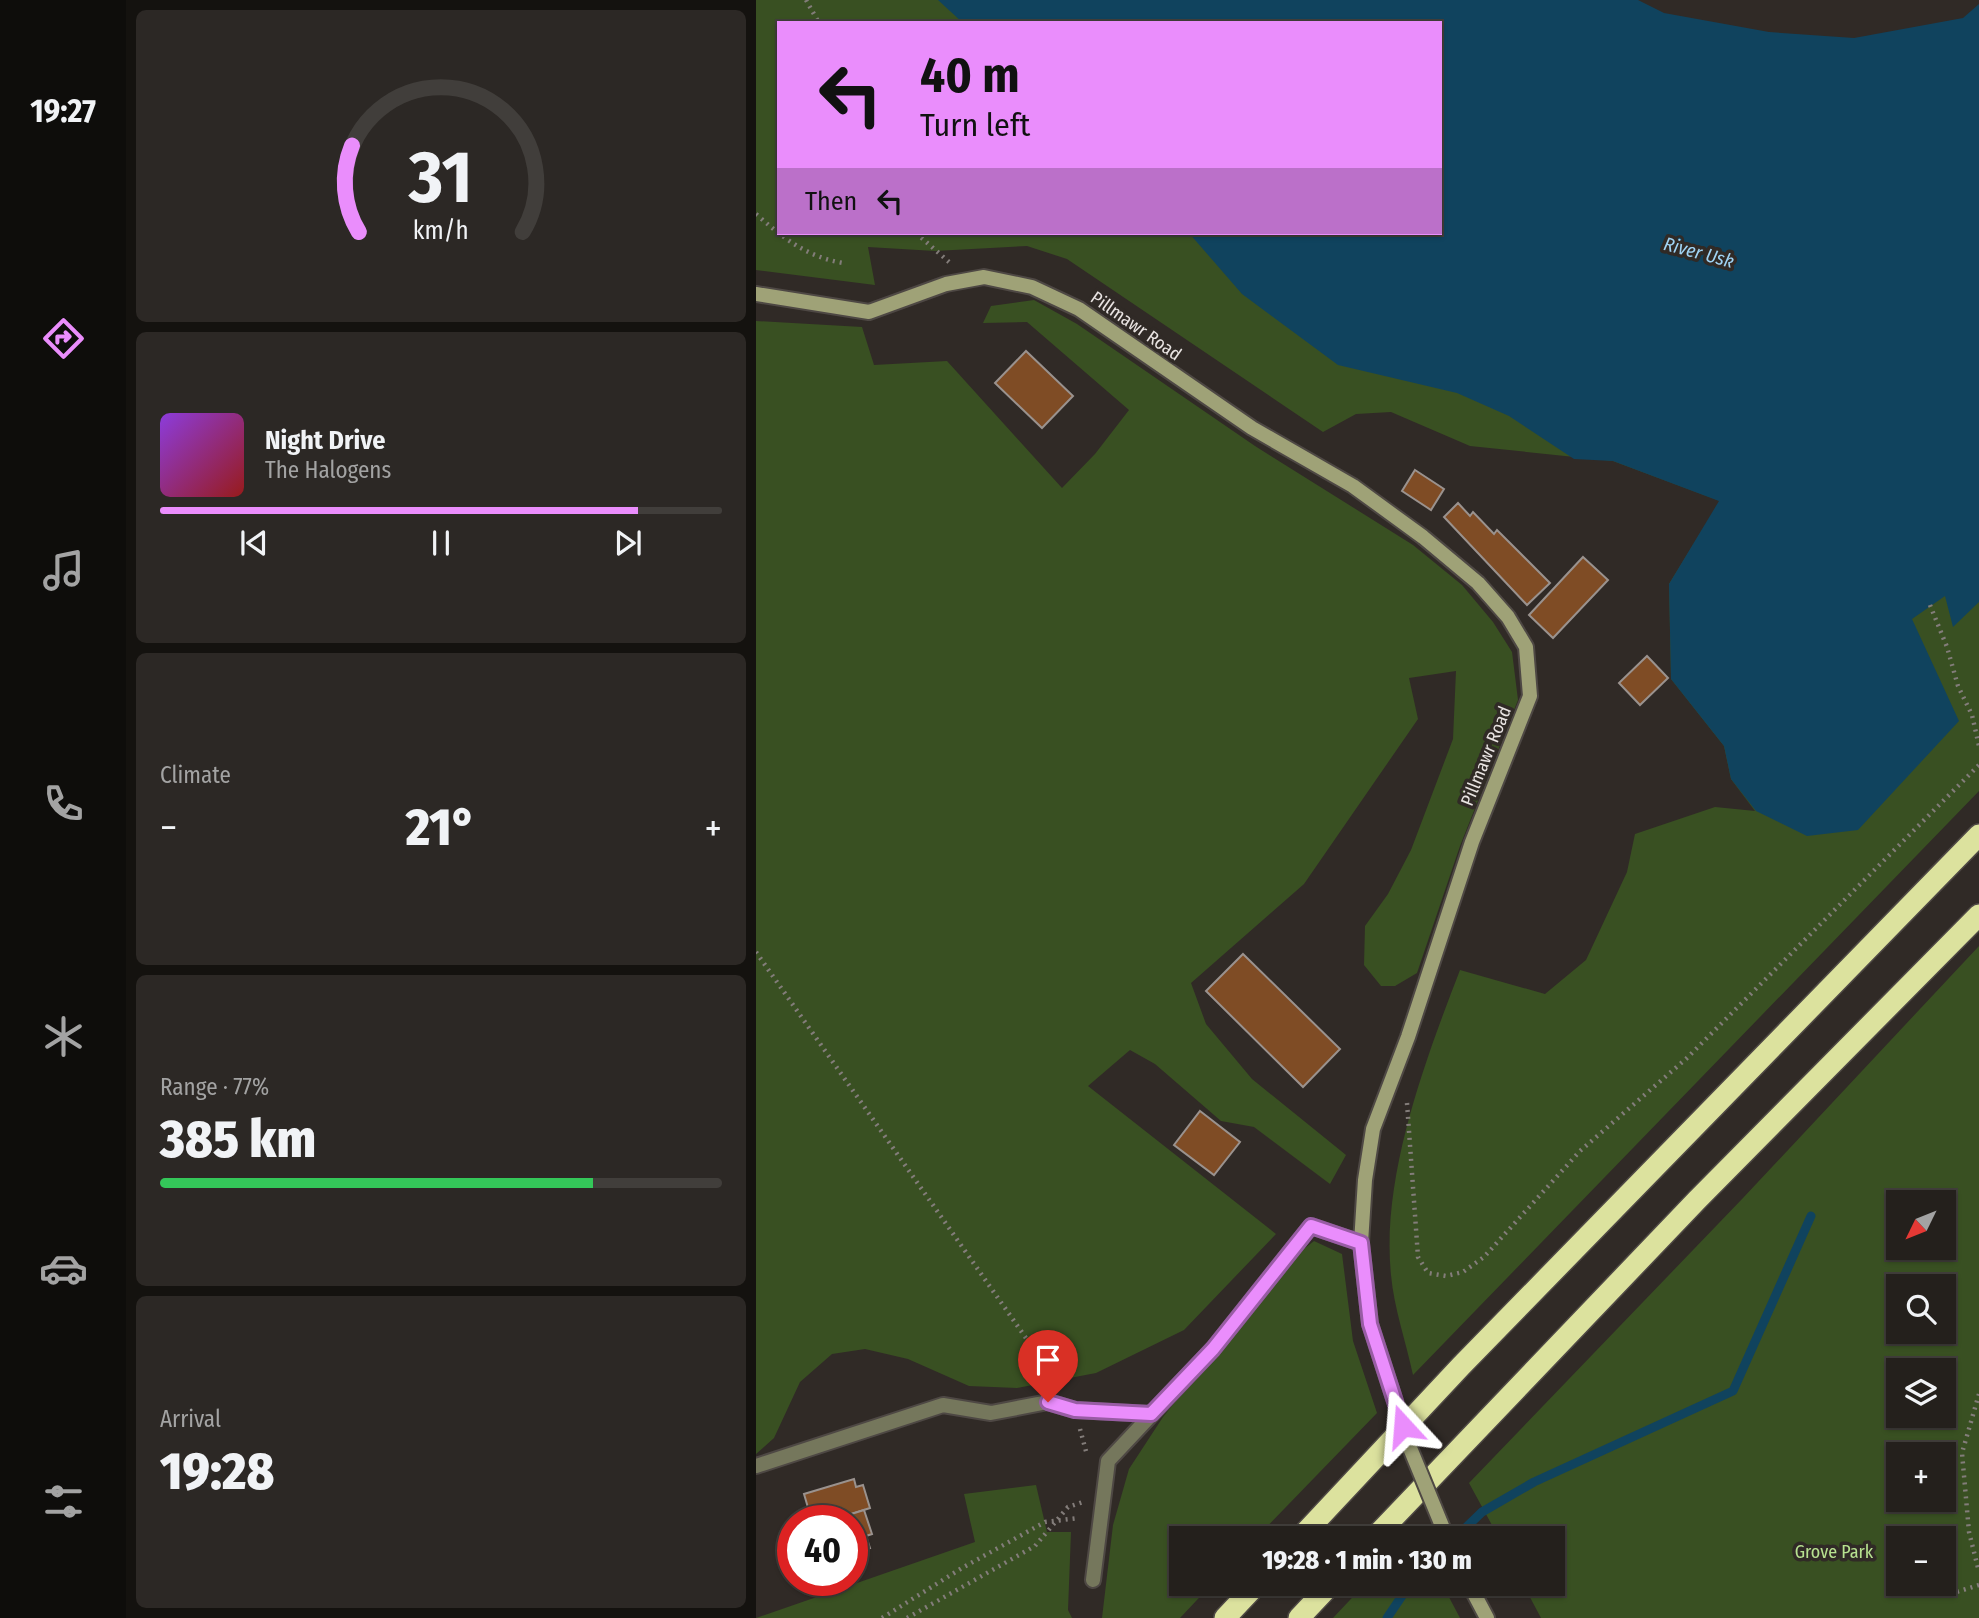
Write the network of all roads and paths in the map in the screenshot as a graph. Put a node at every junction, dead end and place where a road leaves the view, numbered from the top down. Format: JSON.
{"nodes":[{"id":1,"x":806,"y":0,"type":"edge"},
{"id":2,"x":819,"y":21,"type":"edge"},
{"id":3,"x":756,"y":214,"type":"edge"},
{"id":4,"x":777,"y":233,"type":"edge"},
{"id":5,"x":779,"y":235,"type":"edge"},
{"id":6,"x":918,"y":235,"type":"edge"},
{"id":7,"x":843,"y":263,"type":"dead end"},
{"id":8,"x":950,"y":263,"type":"dead end"},
{"id":9,"x":756,"y":294,"type":"edge"},
{"id":10,"x":1930,"y":605,"type":"dead end"},
{"id":11,"x":1979,"y":746,"type":"edge"},
{"id":12,"x":1979,"y":765,"type":"edge"},
{"id":13,"x":1979,"y":835,"type":"edge"},
{"id":14,"x":1979,"y":915,"type":"edge"},
{"id":15,"x":756,"y":952,"type":"edge"},
{"id":16,"x":1407,"y":1094,"type":"dead end"},
{"id":17,"x":1361,"y":1243,"type":"junction"},
{"id":18,"x":1979,"y":1394,"type":"edge"},
{"id":19,"x":1075,"y":1410,"type":"junction"},
{"id":20,"x":1151,"y":1414,"type":"junction"},
{"id":21,"x":1089,"y":1463,"type":"dead end"},
{"id":22,"x":756,"y":1466,"type":"edge"},
{"id":23,"x":1087,"y":1489,"type":"dead end"},
{"id":24,"x":1101,"y":1516,"type":"junction"},
{"id":25,"x":1058,"y":1520,"type":"junction"},
{"id":26,"x":1311,"y":1526,"type":"edge"},
{"id":27,"x":1385,"y":1526,"type":"edge"},
{"id":28,"x":1442,"y":1526,"type":"edge"},
{"id":29,"x":1979,"y":1572,"type":"edge"},
{"id":30,"x":1093,"y":1580,"type":"dead end"},
{"id":31,"x":1979,"y":1585,"type":"edge"},
{"id":32,"x":1956,"y":1592,"type":"edge"},
{"id":33,"x":1246,"y":1596,"type":"edge"},
{"id":34,"x":1320,"y":1596,"type":"edge"},
{"id":35,"x":1475,"y":1596,"type":"edge"},
{"id":36,"x":882,"y":1618,"type":"edge"},
{"id":37,"x":906,"y":1618,"type":"edge"},
{"id":38,"x":1225,"y":1618,"type":"edge"},
{"id":39,"x":1299,"y":1618,"type":"edge"},
{"id":40,"x":1487,"y":1618,"type":"edge"}],
"edges":[{"from":1,"to":2,"type":"path"},
{"from":3,"to":4,"type":"path"},
{"from":5,"to":7,"type":"path"},
{"from":6,"to":8,"type":"path"},
{"from":9,"to":17,"type":"street","name":"Pillmawr Road"},
{"from":10,"to":11,"type":"path"},
{"from":12,"to":16,"type":"path"},
{"from":13,"to":26,"type":"highway"},
{"from":14,"to":27,"type":"highway"},
{"from":15,"to":19,"type":"path"},
{"from":17,"to":20,"type":"lane"},
{"from":17,"to":28,"type":"street","name":"Pillmawr Road","bridge":true},
{"from":18,"to":29,"type":"path"},
{"from":19,"to":20,"type":"lane"},
{"from":19,"to":21,"type":"path"},
{"from":19,"to":22,"type":"lane"},
{"from":20,"to":24,"type":"lane"},
{"from":23,"to":25,"type":"path"},
{"from":24,"to":25,"type":"path"},
{"from":24,"to":30,"type":"lane"},
{"from":25,"to":36,"type":"path"},
{"from":25,"to":37,"type":"path"},
{"from":31,"to":32,"type":"path"},
{"from":33,"to":38,"type":"highway"},
{"from":34,"to":39,"type":"highway"},
{"from":35,"to":40,"type":"street"}]}
